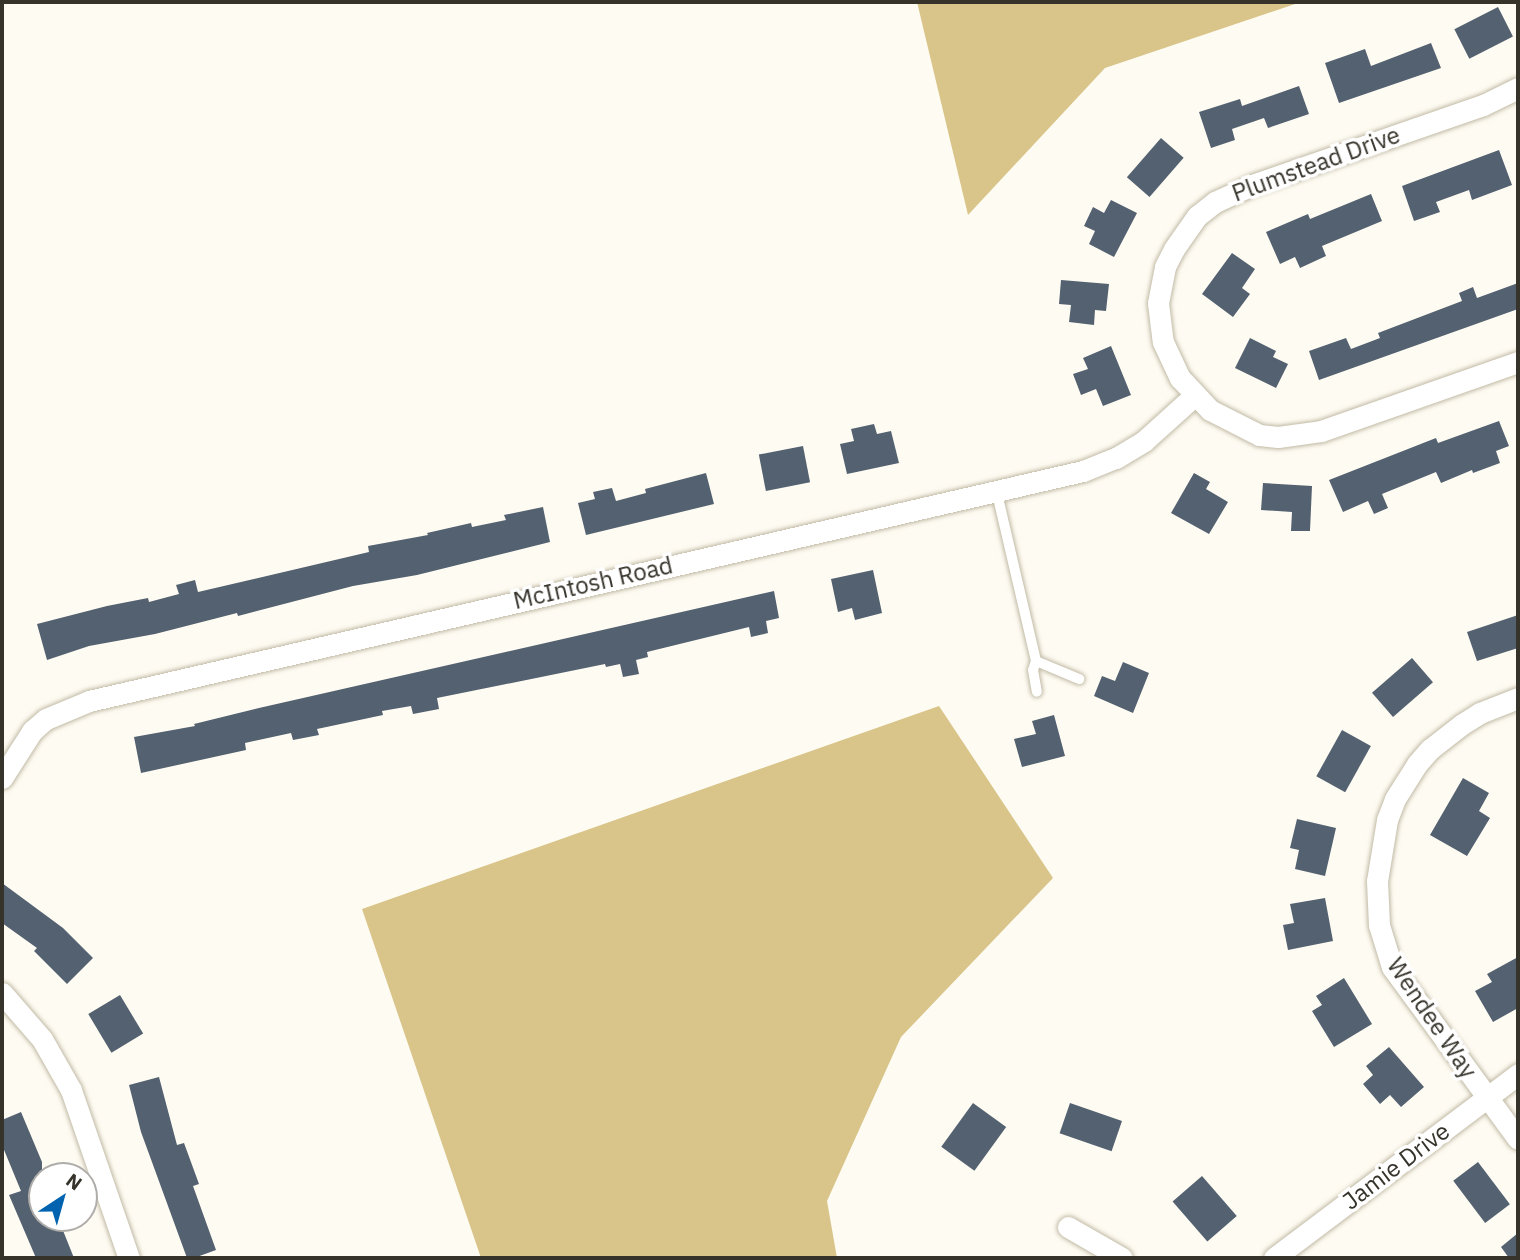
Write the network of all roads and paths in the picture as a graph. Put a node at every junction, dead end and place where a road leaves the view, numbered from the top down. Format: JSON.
{"nodes":[{"id":1,"x":1518,"y":88,"type":"edge"},
{"id":2,"x":1518,"y":362,"type":"edge"},
{"id":3,"x":1194,"y":396,"type":"junction"},
{"id":4,"x":996,"y":489,"type":"junction"},
{"id":5,"x":1037,"y":661,"type":"junction"},
{"id":6,"x":1079,"y":679,"type":"dead end"},
{"id":7,"x":1037,"y":692,"type":"dead end"},
{"id":8,"x":1518,"y":698,"type":"edge"},
{"id":9,"x":2,"y":778,"type":"edge"},
{"id":10,"x":2,"y":993,"type":"edge"},
{"id":11,"x":1518,"y":1074,"type":"edge"},
{"id":12,"x":1486,"y":1097,"type":"junction"},
{"id":13,"x":1518,"y":1139,"type":"edge"},
{"id":14,"x":1068,"y":1227,"type":"dead end"},
{"id":15,"x":129,"y":1258,"type":"edge"},
{"id":16,"x":1122,"y":1258,"type":"edge"},
{"id":17,"x":1274,"y":1258,"type":"edge"}],
"edges":[{"from":1,"to":3,"type":"street","name":"Plumstead Drive"},
{"from":2,"to":3,"type":"street","name":"Plumstead Drive"},
{"from":3,"to":4,"type":"street","name":"McIntosh Road"},
{"from":4,"to":5,"type":"lane"},
{"from":4,"to":9,"type":"street","name":"McIntosh Road"},
{"from":5,"to":6,"type":"lane"},
{"from":5,"to":7,"type":"lane"},
{"from":8,"to":12,"type":"street","name":"Wendee Way"},
{"from":10,"to":15,"type":"street"},
{"from":11,"to":12,"type":"street","name":"Jamie Drive"},
{"from":12,"to":13,"type":"street","name":"Wendee Way"},
{"from":12,"to":17,"type":"street","name":"Jamie Drive"},
{"from":14,"to":16,"type":"street"}]}
